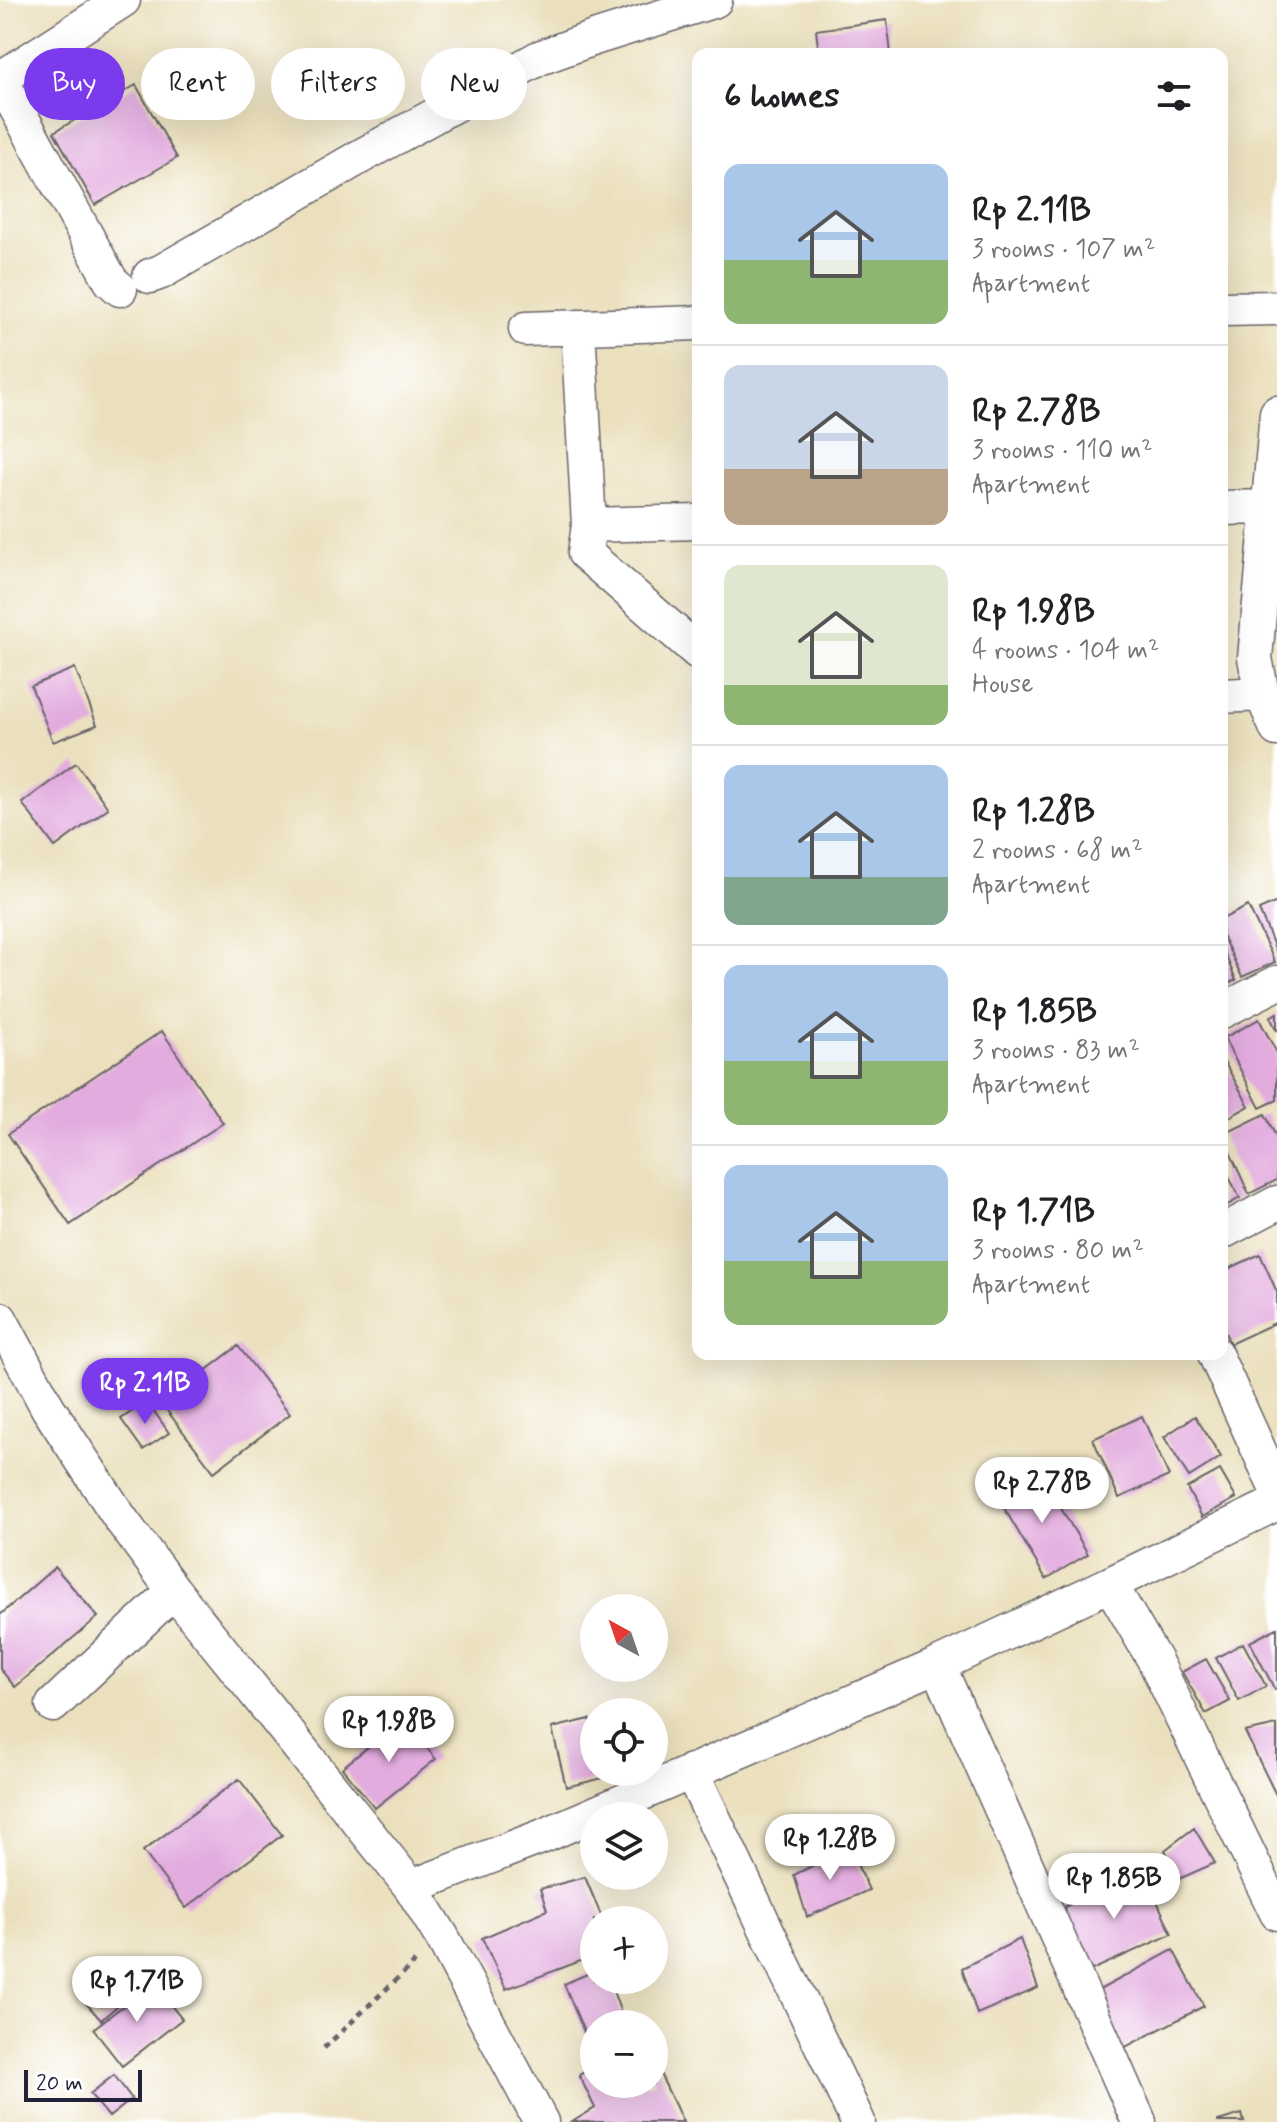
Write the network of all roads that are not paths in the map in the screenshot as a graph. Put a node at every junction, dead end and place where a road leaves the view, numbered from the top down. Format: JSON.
{"nodes":[{"id":1,"x":123,"y":0,"type":"edge"},
{"id":2,"x":715,"y":0,"type":"edge"},
{"id":3,"x":0,"y":79,"type":"edge"},
{"id":4,"x":1277,"y":308,"type":"edge"},
{"id":5,"x":1228,"y":309,"type":"edge"},
{"id":6,"x":692,"y":323,"type":"edge"},
{"id":7,"x":578,"y":327,"type":"junction"},
{"id":8,"x":526,"y":329,"type":"dead end"},
{"id":9,"x":1277,"y":413,"type":"edge"},
{"id":10,"x":1269,"y":507,"type":"junction"},
{"id":11,"x":1228,"y":508,"type":"edge"},
{"id":12,"x":692,"y":522,"type":"edge"},
{"id":13,"x":589,"y":525,"type":"junction"},
{"id":14,"x":692,"y":647,"type":"edge"},
{"id":15,"x":1262,"y":694,"type":"junction"},
{"id":16,"x":1228,"y":696,"type":"edge"},
{"id":17,"x":1277,"y":729,"type":"edge"},
{"id":18,"x":1277,"y":983,"type":"edge"},
{"id":19,"x":1228,"y":1008,"type":"edge"},
{"id":20,"x":1277,"y":1203,"type":"edge"},
{"id":21,"x":1228,"y":1229,"type":"edge"},
{"id":22,"x":0,"y":1319,"type":"edge"},
{"id":23,"x":1218,"y":1360,"type":"edge"},
{"id":24,"x":1277,"y":1490,"type":"edge"},
{"id":25,"x":1277,"y":1503,"type":"edge"},
{"id":26,"x":1110,"y":1584,"type":"junction"},
{"id":27,"x":174,"y":1591,"type":"junction"},
{"id":28,"x":938,"y":1665,"type":"junction"},
{"id":29,"x":53,"y":1705,"type":"dead end"},
{"id":30,"x":691,"y":1771,"type":"junction"},
{"id":31,"x":411,"y":1887,"type":"junction"},
{"id":32,"x":1277,"y":1913,"type":"edge"},
{"id":33,"x":541,"y":2122,"type":"edge"},
{"id":34,"x":858,"y":2122,"type":"edge"},
{"id":35,"x":1139,"y":2122,"type":"edge"}],
"edges":[{"from":1,"to":3,"type":"street"},
{"from":2,"to":3,"type":"street"},
{"from":4,"to":5,"type":"street"},
{"from":6,"to":7,"type":"street"},
{"from":7,"to":8,"type":"street"},
{"from":7,"to":13,"type":"street"},
{"from":9,"to":10,"type":"street"},
{"from":10,"to":11,"type":"street"},
{"from":10,"to":15,"type":"street"},
{"from":12,"to":13,"type":"street"},
{"from":13,"to":14,"type":"street"},
{"from":15,"to":16,"type":"street"},
{"from":15,"to":17,"type":"street"},
{"from":18,"to":19,"type":"street"},
{"from":20,"to":21,"type":"street"},
{"from":22,"to":27,"type":"street"},
{"from":23,"to":24,"type":"street"},
{"from":25,"to":26,"type":"street"},
{"from":26,"to":28,"type":"street"},
{"from":26,"to":32,"type":"street"},
{"from":27,"to":29,"type":"street"},
{"from":27,"to":31,"type":"street"},
{"from":28,"to":30,"type":"street"},
{"from":28,"to":35,"type":"street"},
{"from":30,"to":31,"type":"street"},
{"from":30,"to":34,"type":"street"},
{"from":31,"to":33,"type":"street"}]}
